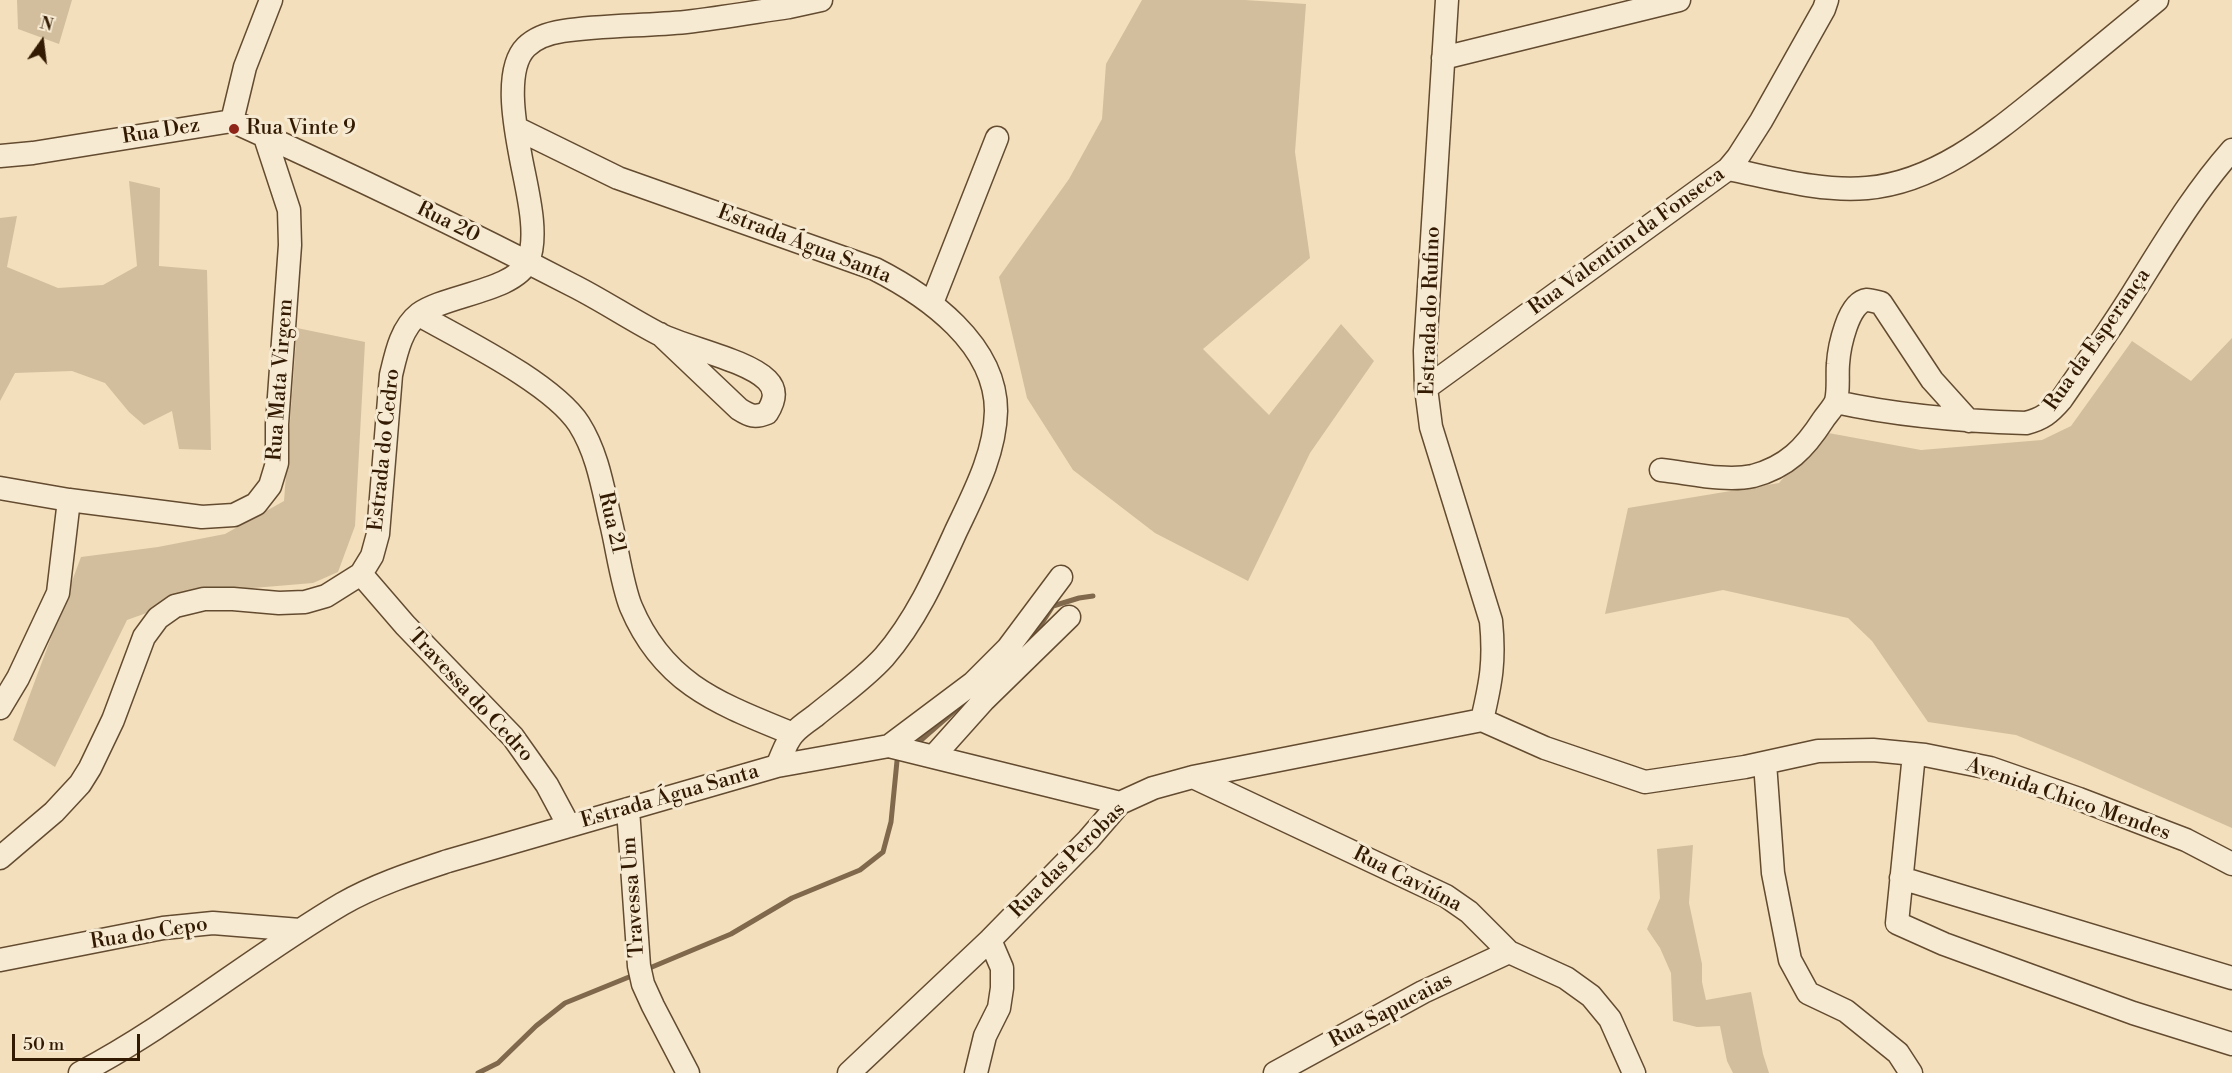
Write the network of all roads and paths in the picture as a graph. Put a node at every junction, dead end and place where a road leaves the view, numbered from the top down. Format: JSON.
{"nodes":[{"id":1,"x":271,"y":0,"type":"edge"},
{"id":2,"x":821,"y":0,"type":"edge"},
{"id":3,"x":1447,"y":0,"type":"edge"},
{"id":4,"x":1679,"y":0,"type":"edge"},
{"id":5,"x":1827,"y":0,"type":"edge"},
{"id":6,"x":2157,"y":0,"type":"edge"},
{"id":7,"x":793,"y":4,"type":"edge"},
{"id":8,"x":1443,"y":58,"type":"junction"},
{"id":9,"x":232,"y":120,"type":"junction"},
{"id":10,"x":516,"y":128,"type":"junction"},
{"id":11,"x":265,"y":137,"type":"junction"},
{"id":12,"x":997,"y":138,"type":"dead end"},
{"id":13,"x":2232,"y":150,"type":"edge"},
{"id":14,"x":0,"y":156,"type":"edge"},
{"id":15,"x":1728,"y":169,"type":"junction"},
{"id":16,"x":528,"y":262,"type":"junction"},
{"id":17,"x":932,"y":303,"type":"junction"},
{"id":18,"x":419,"y":315,"type":"junction"},
{"id":19,"x":660,"y":334,"type":"junction"},
{"id":20,"x":1426,"y":388,"type":"junction"},
{"id":21,"x":1836,"y":402,"type":"junction"},
{"id":22,"x":1969,"y":421,"type":"junction"},
{"id":23,"x":1661,"y":470,"type":"dead end"},
{"id":24,"x":0,"y":488,"type":"edge"},
{"id":25,"x":69,"y":500,"type":"junction"},
{"id":26,"x":361,"y":574,"type":"junction"},
{"id":27,"x":1061,"y":577,"type":"dead end"},
{"id":28,"x":1069,"y":617,"type":"dead end"},
{"id":29,"x":0,"y":708,"type":"edge"},
{"id":30,"x":1482,"y":720,"type":"junction"},
{"id":31,"x":793,"y":734,"type":"junction"},
{"id":32,"x":889,"y":746,"type":"junction"},
{"id":33,"x":1914,"y":754,"type":"junction"},
{"id":34,"x":933,"y":757,"type":"junction"},
{"id":35,"x":1765,"y":763,"type":"junction"},
{"id":36,"x":777,"y":766,"type":"junction"},
{"id":37,"x":1193,"y":777,"type":"junction"},
{"id":38,"x":1120,"y":803,"type":"junction"},
{"id":39,"x":628,"y":809,"type":"junction"},
{"id":40,"x":569,"y":826,"type":"junction"},
{"id":41,"x":0,"y":858,"type":"edge"},
{"id":42,"x":2232,"y":864,"type":"edge"},
{"id":43,"x":1901,"y":878,"type":"junction"},
{"id":44,"x":300,"y":930,"type":"junction"},
{"id":45,"x":990,"y":940,"type":"junction"},
{"id":46,"x":1509,"y":952,"type":"junction"},
{"id":47,"x":0,"y":960,"type":"edge"},
{"id":48,"x":2232,"y":978,"type":"edge"},
{"id":49,"x":2232,"y":1044,"type":"edge"},
{"id":50,"x":81,"y":1073,"type":"edge"},
{"id":51,"x":688,"y":1073,"type":"edge"},
{"id":52,"x":849,"y":1073,"type":"edge"},
{"id":53,"x":976,"y":1073,"type":"edge"},
{"id":54,"x":1275,"y":1073,"type":"edge"},
{"id":55,"x":1634,"y":1073,"type":"edge"},
{"id":56,"x":1911,"y":1073,"type":"edge"}],
"edges":[{"from":1,"to":9,"type":"street"},
{"from":2,"to":7,"type":"street"},
{"from":3,"to":8,"type":"street","name":"Estrada do Rufino"},
{"from":4,"to":8,"type":"street"},
{"from":5,"to":15,"type":"street","name":"Rua Valentim da Fonseca"},
{"from":6,"to":15,"type":"street"},
{"from":7,"to":10,"type":"street"},
{"from":8,"to":20,"type":"street","name":"Estrada do Rufino"},
{"from":9,"to":11,"type":"street","name":"Rua 20"},
{"from":9,"to":14,"type":"street","name":"Rua Dez"},
{"from":10,"to":16,"type":"street"},
{"from":10,"to":17,"type":"street","name":"Estrada Água Santa"},
{"from":11,"to":16,"type":"street","name":"Rua 20"},
{"from":11,"to":25,"type":"street","name":"Rua Mata Virgem"},
{"from":12,"to":17,"type":"street"},
{"from":13,"to":22,"type":"street","name":"Rua da Esperança"},
{"from":15,"to":20,"type":"street","name":"Rua Valentim da Fonseca"},
{"from":16,"to":18,"type":"street","name":"Estrada do Cedro"},
{"from":16,"to":19,"type":"street","name":"Rua 20"},
{"from":17,"to":31,"type":"street","name":"Estrada Água Santa"},
{"from":18,"to":26,"type":"street","name":"Estrada do Cedro"},
{"from":18,"to":31,"type":"street","name":"Rua 21"},
{"from":19,"to":19,"type":"street","name":"Rua 20"},
{"from":20,"to":30,"type":"street","name":"Estrada do Rufino"},
{"from":21,"to":22,"type":"street","name":"Rua da Esperança"},
{"from":21,"to":22,"type":"street"},
{"from":21,"to":23,"type":"street"},
{"from":24,"to":25,"type":"street","name":"Rua Mata Virgem"},
{"from":25,"to":29,"type":"street"},
{"from":26,"to":40,"type":"street","name":"Travessa do Cedro"},
{"from":26,"to":41,"type":"street"},
{"from":27,"to":32,"type":"street"},
{"from":28,"to":34,"type":"street"},
{"from":30,"to":35,"type":"street","name":"Avenida Chico Mendes"},
{"from":30,"to":37,"type":"street","name":"Rua das Perobas"},
{"from":31,"to":36,"type":"street","name":"Estrada Água Santa"},
{"from":32,"to":34,"type":"street"},
{"from":32,"to":36,"type":"street"},
{"from":33,"to":35,"type":"street","name":"Avenida Chico Mendes"},
{"from":33,"to":42,"type":"street","name":"Avenida Chico Mendes"},
{"from":33,"to":43,"type":"street"},
{"from":34,"to":38,"type":"street"},
{"from":35,"to":56,"type":"street"},
{"from":36,"to":39,"type":"street","name":"Estrada Água Santa"},
{"from":37,"to":38,"type":"street","name":"Rua das Perobas"},
{"from":37,"to":46,"type":"street","name":"Rua Caviúna"},
{"from":38,"to":45,"type":"street","name":"Rua das Perobas"},
{"from":39,"to":40,"type":"street","name":"Estrada Água Santa"},
{"from":39,"to":51,"type":"street","name":"Travessa Um"},
{"from":40,"to":44,"type":"street","name":"Estrada Água Santa"},
{"from":43,"to":48,"type":"street"},
{"from":43,"to":49,"type":"street"},
{"from":44,"to":47,"type":"street","name":"Rua do Cepo"},
{"from":44,"to":50,"type":"street","name":"Estrada Água Santa"},
{"from":45,"to":52,"type":"street","name":"Rua das Perobas"},
{"from":45,"to":53,"type":"street"},
{"from":46,"to":54,"type":"street","name":"Rua Sapucaias"},
{"from":46,"to":55,"type":"street","name":"Rua Caviúna"}]}
